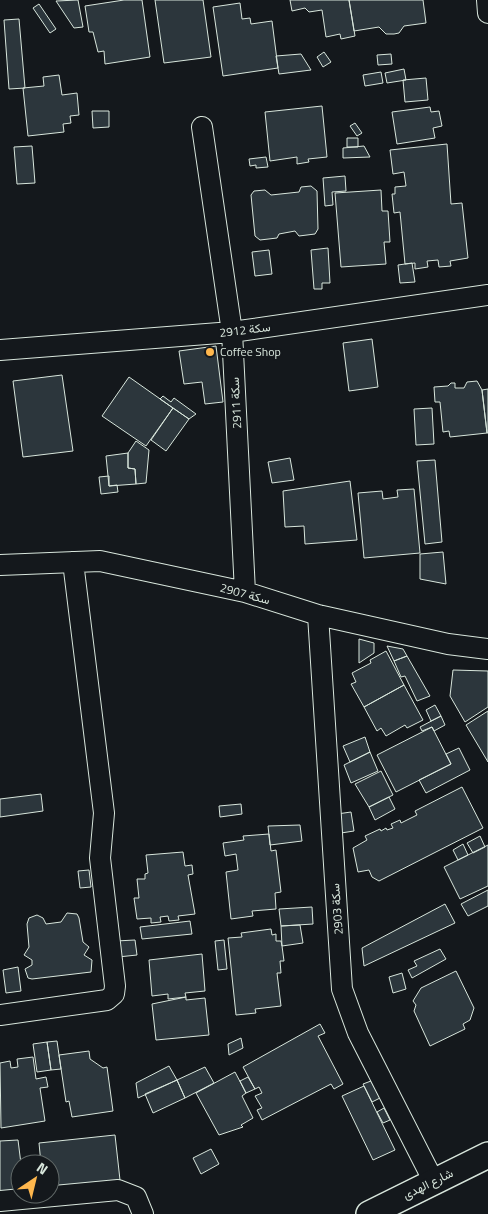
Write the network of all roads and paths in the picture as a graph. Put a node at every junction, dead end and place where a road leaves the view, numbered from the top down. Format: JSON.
{"nodes":[{"id":1,"x":487,"y":0,"type":"edge"},
{"id":2,"x":488,"y":4,"type":"edge"},
{"id":3,"x":488,"y":13,"type":"edge"},
{"id":4,"x":202,"y":127,"type":"dead end"},
{"id":5,"x":488,"y":295,"type":"edge"},
{"id":6,"x":232,"y":332,"type":"junction"},
{"id":7,"x":0,"y":350,"type":"edge"},
{"id":8,"x":73,"y":562,"type":"junction"},
{"id":9,"x":0,"y":565,"type":"edge"},
{"id":10,"x":245,"y":592,"type":"junction"},
{"id":11,"x":318,"y":615,"type":"junction"},
{"id":12,"x":488,"y":648,"type":"edge"},
{"id":13,"x":0,"y":1015,"type":"edge"},
{"id":14,"x":488,"y":1154,"type":"edge"},
{"id":15,"x":434,"y":1182,"type":"junction"},
{"id":16,"x":0,"y":1201,"type":"edge"},
{"id":17,"x":143,"y":1214,"type":"edge"},
{"id":18,"x":369,"y":1214,"type":"edge"}],
"edges":[{"from":1,"to":2,"type":"street"},
{"from":2,"to":3,"type":"street"},
{"from":4,"to":6,"type":"street","name":"سكة 2911"},
{"from":5,"to":6,"type":"street","name":"سكة 2912"},
{"from":6,"to":7,"type":"street","name":"سكة 2912"},
{"from":6,"to":10,"type":"street","name":"سكة 2911"},
{"from":8,"to":9,"type":"street","name":"سكة 2907"},
{"from":8,"to":10,"type":"street","name":"سكة 2907"},
{"from":8,"to":13,"type":"street"},
{"from":10,"to":11,"type":"street","name":"سكة 2907"},
{"from":11,"to":12,"type":"street","name":"سكة 2907"},
{"from":11,"to":15,"type":"street","name":"سكة 2903"},
{"from":14,"to":15,"type":"street","name":"شارع الهدى"},
{"from":15,"to":18,"type":"street","name":"شارع الهدى"},
{"from":16,"to":17,"type":"street"}]}
